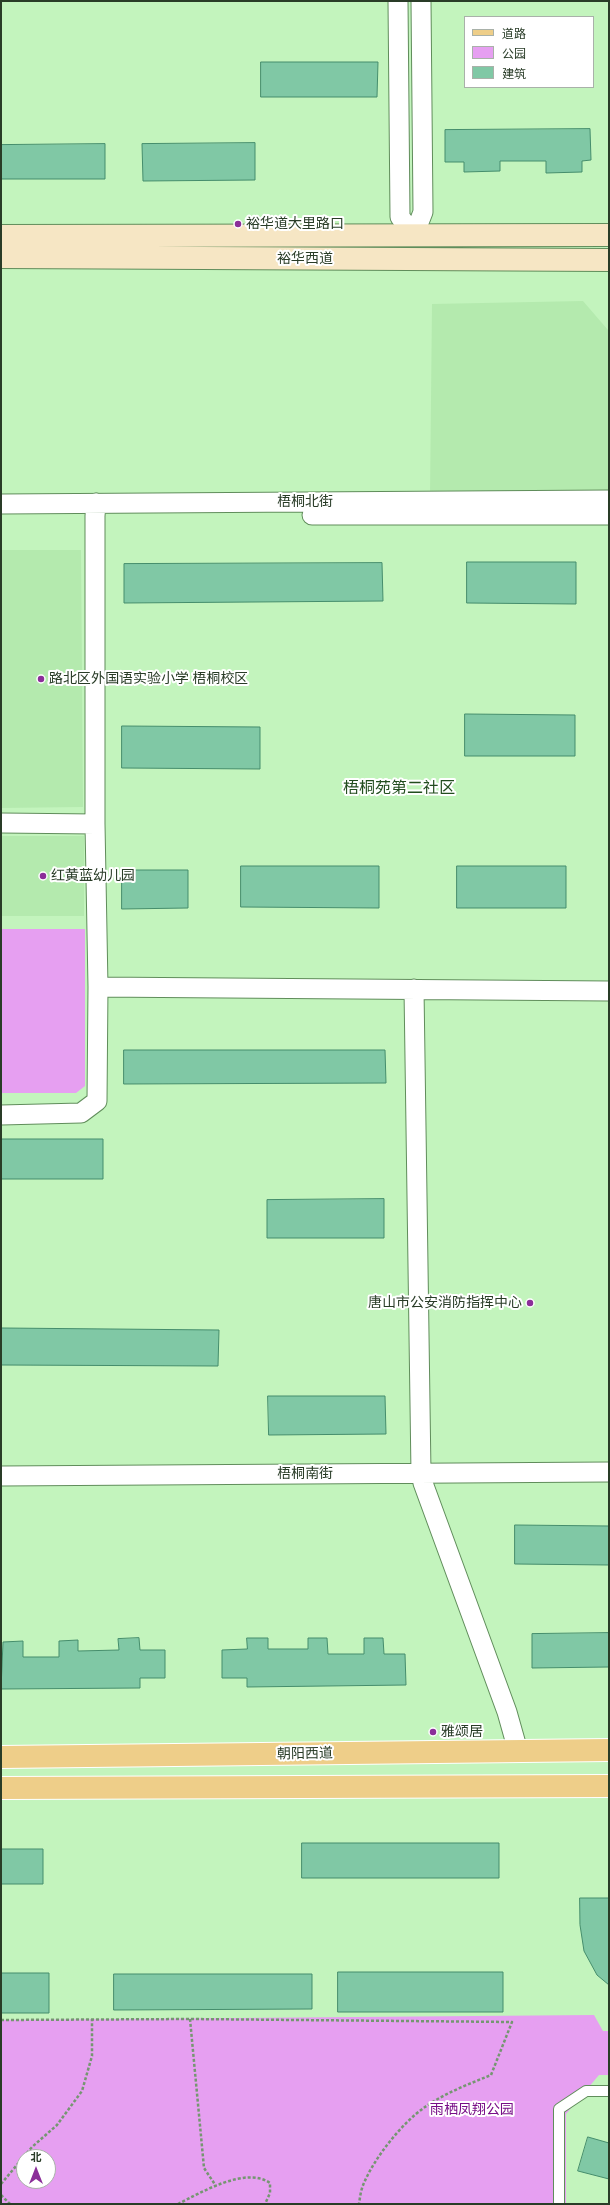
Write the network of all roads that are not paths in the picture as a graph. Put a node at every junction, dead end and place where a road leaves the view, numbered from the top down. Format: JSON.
{"nodes":[{"id":1,"x":398,"y":1,"type":"edge"},
{"id":2,"x":421,"y":1,"type":"edge"},
{"id":3,"x":414,"y":235,"type":"junction"},
{"id":4,"x":609,"y":235,"type":"edge"},
{"id":5,"x":1,"y":236,"type":"edge"},
{"id":6,"x":1,"y":257,"type":"edge"},
{"id":7,"x":609,"y":260,"type":"edge"},
{"id":8,"x":609,"y":500,"type":"edge"},
{"id":9,"x":1,"y":504,"type":"edge"},
{"id":10,"x":95,"y":510,"type":"junction"},
{"id":11,"x":609,"y":515,"type":"edge"},
{"id":12,"x":1,"y":516,"type":"edge"},
{"id":13,"x":1,"y":823,"type":"edge"},
{"id":14,"x":95,"y":824,"type":"junction"},
{"id":15,"x":98,"y":987,"type":"junction"},
{"id":16,"x":414,"y":990,"type":"junction"},
{"id":17,"x":609,"y":991,"type":"edge"},
{"id":18,"x":1,"y":1115,"type":"edge"},
{"id":19,"x":609,"y":1472,"type":"edge"},
{"id":20,"x":1,"y":1476,"type":"edge"},
{"id":21,"x":422,"y":1478,"type":"junction"},
{"id":22,"x":609,"y":1482,"type":"edge"},
{"id":23,"x":1,"y":1485,"type":"edge"},
{"id":24,"x":609,"y":1750,"type":"edge"},
{"id":25,"x":518,"y":1751,"type":"junction"},
{"id":26,"x":1,"y":1757,"type":"edge"},
{"id":27,"x":609,"y":1786,"type":"edge"},
{"id":28,"x":1,"y":1788,"type":"edge"},
{"id":29,"x":609,"y":2091,"type":"edge"},
{"id":30,"x":559,"y":2204,"type":"edge"}],
"edges":[{"from":1,"to":3,"type":"street"},
{"from":2,"to":3,"type":"street"},
{"from":3,"to":4,"type":"main road","name":"裕华西道"},
{"from":3,"to":5,"type":"main road","name":"裕华西道"},
{"from":6,"to":7,"type":"main road","name":"裕华西道"},
{"from":8,"to":10,"type":"street","name":"梧桐北街"},
{"from":9,"to":10,"type":"street","name":"梧桐北街"},
{"from":10,"to":11,"type":"street","name":"梧桐北街"},
{"from":10,"to":12,"type":"street","name":"梧桐北街"},
{"from":10,"to":14,"type":"street"},
{"from":13,"to":14,"type":"street"},
{"from":14,"to":15,"type":"street"},
{"from":15,"to":16,"type":"street"},
{"from":15,"to":18,"type":"street"},
{"from":16,"to":17,"type":"street"},
{"from":16,"to":21,"type":"street"},
{"from":19,"to":21,"type":"street","name":"梧桐南街"},
{"from":20,"to":21,"type":"street","name":"梧桐南街"},
{"from":21,"to":22,"type":"street","name":"梧桐南街"},
{"from":21,"to":23,"type":"street","name":"梧桐南街"},
{"from":21,"to":25,"type":"street"},
{"from":24,"to":25,"type":"main road","name":"朝阳西道"},
{"from":25,"to":26,"type":"main road","name":"朝阳西道"},
{"from":27,"to":28,"type":"main road"},
{"from":29,"to":30,"type":"lane"}]}
